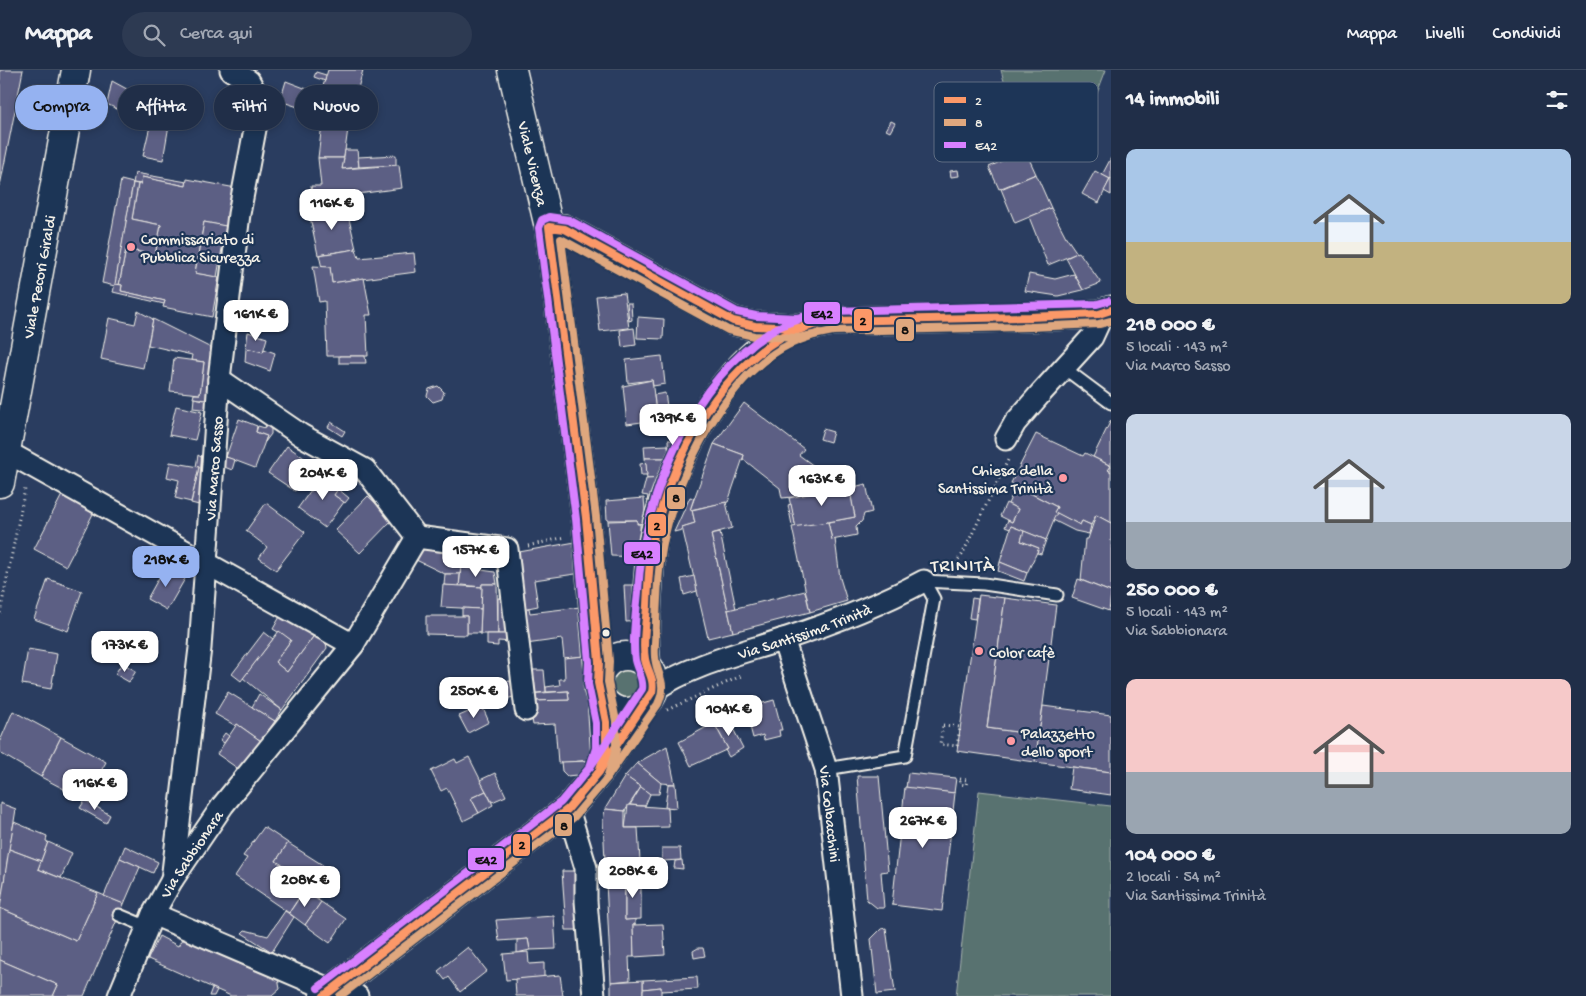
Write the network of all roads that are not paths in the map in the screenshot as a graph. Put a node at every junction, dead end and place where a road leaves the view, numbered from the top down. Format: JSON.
{"nodes":[{"id":1,"x":76,"y":70,"type":"edge"},
{"id":2,"x":231,"y":70,"type":"edge"},
{"id":3,"x":512,"y":70,"type":"edge"},
{"id":4,"x":549,"y":227,"type":"junction"},
{"id":5,"x":1105,"y":312,"type":"edge"},
{"id":6,"x":733,"y":321,"type":"junction"},
{"id":7,"x":798,"y":328,"type":"junction"},
{"id":8,"x":1064,"y":368,"type":"junction"},
{"id":9,"x":733,"y":375,"type":"junction"},
{"id":10,"x":219,"y":379,"type":"junction"},
{"id":11,"x":1111,"y":403,"type":"edge"},
{"id":12,"x":1006,"y":439,"type":"dead end"},
{"id":13,"x":3,"y":450,"type":"edge"},
{"id":14,"x":0,"y":483,"type":"edge"},
{"id":15,"x":416,"y":537,"type":"junction"},
{"id":16,"x":206,"y":563,"type":"junction"},
{"id":17,"x":924,"y":581,"type":"junction"},
{"id":18,"x":1057,"y":595,"type":"dead end"},
{"id":19,"x":783,"y":639,"type":"junction"},
{"id":20,"x":353,"y":645,"type":"junction"},
{"id":21,"x":599,"y":674,"type":"junction"},
{"id":22,"x":648,"y":682,"type":"junction"},
{"id":23,"x":603,"y":701,"type":"junction"},
{"id":24,"x":526,"y":710,"type":"dead end"},
{"id":25,"x":826,"y":769,"type":"junction"},
{"id":26,"x":599,"y":772,"type":"junction"},
{"id":27,"x":568,"y":809,"type":"junction"},
{"id":28,"x":172,"y":880,"type":"junction"},
{"id":29,"x":119,"y":915,"type":"dead end"},
{"id":30,"x":150,"y":920,"type":"junction"},
{"id":31,"x":338,"y":992,"type":"edge"},
{"id":32,"x":119,"y":996,"type":"edge"},
{"id":33,"x":594,"y":996,"type":"edge"},
{"id":34,"x":852,"y":996,"type":"edge"}],
"edges":[{"from":1,"to":13,"type":"street","name":"Viale Pecori Giraldi"},
{"from":2,"to":10,"type":"street","name":"Via Marco Sasso"},
{"from":3,"to":4,"type":"street","name":"Viale Vicenza"},
{"from":4,"to":6,"type":"street"},
{"from":4,"to":21,"type":"street","name":"Viale Vicenza"},
{"from":5,"to":7,"type":"street"},
{"from":5,"to":8,"type":"street"},
{"from":6,"to":7,"type":"street"},
{"from":6,"to":9,"type":"street"},
{"from":7,"to":9,"type":"street"},
{"from":8,"to":11,"type":"lane"},
{"from":8,"to":12,"type":"street"},
{"from":9,"to":22,"type":"street"},
{"from":10,"to":15,"type":"street"},
{"from":10,"to":16,"type":"street","name":"Via Marco Sasso"},
{"from":13,"to":14,"type":"street","name":"Viale Pecori Giraldi"},
{"from":13,"to":16,"type":"street"},
{"from":15,"to":20,"type":"street","name":"Via Sabbionara"},
{"from":15,"to":24,"type":"street"},
{"from":16,"to":20,"type":"street"},
{"from":16,"to":28,"type":"street","name":"Via Marco Sasso"},
{"from":17,"to":18,"type":"lane"},
{"from":17,"to":19,"type":"street","name":"Via Santissima Trinità"},
{"from":17,"to":25,"type":"lane"},
{"from":19,"to":22,"type":"street","name":"Via Santissima Trinità"},
{"from":19,"to":25,"type":"street","name":"Via Colbacchini"},
{"from":20,"to":28,"type":"street","name":"Via Sabbionara"},
{"from":21,"to":22,"type":"street"},
{"from":21,"to":23,"type":"street","name":"Viale Vicenza"},
{"from":22,"to":23,"type":"street"},
{"from":22,"to":26,"type":"street"},
{"from":23,"to":26,"type":"street","name":"Viale Vicenza"},
{"from":25,"to":34,"type":"street","name":"Via Colbacchini"},
{"from":26,"to":27,"type":"street"},
{"from":27,"to":31,"type":"street"},
{"from":27,"to":33,"type":"street"},
{"from":28,"to":30,"type":"street","name":"Via Sabbionara"},
{"from":29,"to":30,"type":"lane"},
{"from":30,"to":31,"type":"street","name":"Via Sabbionara"},
{"from":30,"to":32,"type":"street"}]}
